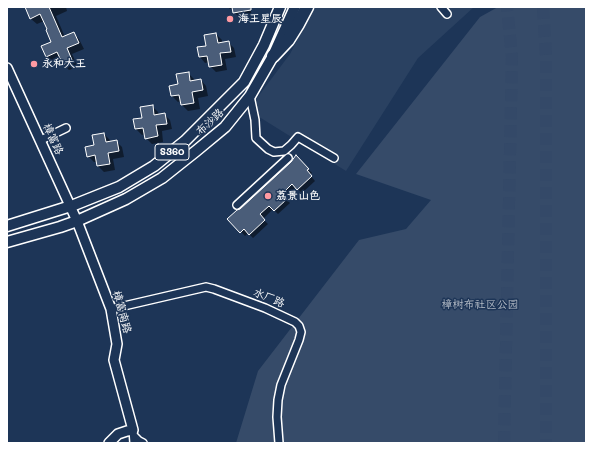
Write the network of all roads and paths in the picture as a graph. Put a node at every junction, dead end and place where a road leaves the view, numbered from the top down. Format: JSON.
{"nodes":[{"id":1,"x":280,"y":7,"type":"edge"},
{"id":2,"x":295,"y":7,"type":"edge"},
{"id":3,"x":307,"y":7,"type":"edge"},
{"id":4,"x":442,"y":7,"type":"edge"},
{"id":5,"x":447,"y":14,"type":"dead end"},
{"id":6,"x":273,"y":56,"type":"junction"},
{"id":7,"x":7,"y":68,"type":"edge"},
{"id":8,"x":250,"y":96,"type":"junction"},
{"id":9,"x":66,"y":128,"type":"dead end"},
{"id":10,"x":40,"y":140,"type":"junction"},
{"id":11,"x":288,"y":158,"type":"dead end"},
{"id":12,"x":334,"y":158,"type":"dead end"},
{"id":13,"x":119,"y":187,"type":"junction"},
{"id":14,"x":126,"y":199,"type":"junction"},
{"id":15,"x":237,"y":205,"type":"dead end"},
{"id":16,"x":70,"y":206,"type":"junction"},
{"id":17,"x":77,"y":221,"type":"junction"},
{"id":18,"x":7,"y":226,"type":"edge"},
{"id":19,"x":7,"y":242,"type":"edge"},
{"id":20,"x":111,"y":309,"type":"junction"},
{"id":21,"x":134,"y":436,"type":"edge"},
{"id":22,"x":109,"y":443,"type":"edge"},
{"id":23,"x":143,"y":443,"type":"edge"},
{"id":24,"x":279,"y":443,"type":"edge"}],
"edges":[{"from":1,"to":13,"type":"main road","name":"布沙路","number":"S360"},
{"from":2,"to":6,"type":"main road","name":"布沙路","number":"S360"},
{"from":3,"to":6,"type":"highway"},
{"from":4,"to":5,"type":"street"},
{"from":6,"to":8,"type":"main road","name":"布沙路","number":"S360"},
{"from":7,"to":10,"type":"street","name":"樟富路"},
{"from":8,"to":12,"type":"street"},
{"from":8,"to":14,"type":"main road","name":"布沙路","number":"S360"},
{"from":9,"to":10,"type":"street"},
{"from":10,"to":16,"type":"street","name":"樟富路"},
{"from":11,"to":15,"type":"street"},
{"from":13,"to":14,"type":"main road"},
{"from":13,"to":16,"type":"main road","name":"布沙路","number":"S360"},
{"from":14,"to":17,"type":"main road","name":"布沙路","number":"S360"},
{"from":16,"to":17,"type":"street","name":"樟富路"},
{"from":16,"to":18,"type":"main road","name":"布沙路","number":"S360"},
{"from":17,"to":19,"type":"main road","name":"布沙路","number":"S360"},
{"from":17,"to":20,"type":"street","name":"樟富南路"},
{"from":20,"to":21,"type":"street","name":"樟富南路"},
{"from":20,"to":24,"type":"street","name":"水厂路"},
{"from":21,"to":22,"type":"street"},
{"from":21,"to":23,"type":"street"}]}
